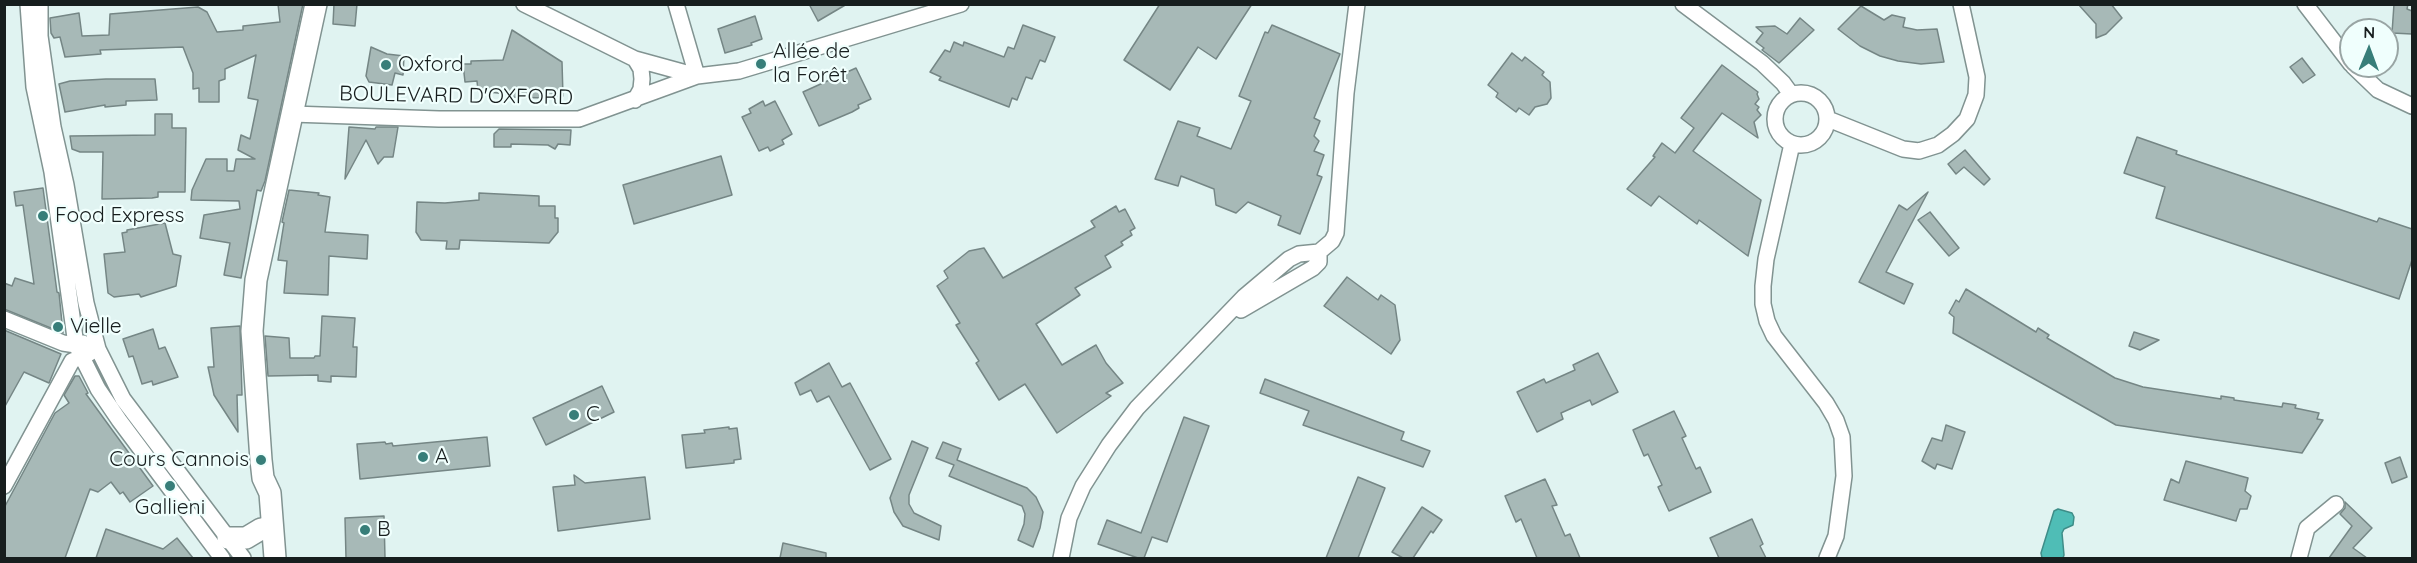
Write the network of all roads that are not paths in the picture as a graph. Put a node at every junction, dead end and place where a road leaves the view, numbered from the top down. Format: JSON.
{"nodes":[{"id":1,"x":28,"y":4,"type":"edge"},
{"id":2,"x":40,"y":4,"type":"edge"},
{"id":3,"x":316,"y":4,"type":"edge"},
{"id":4,"x":524,"y":4,"type":"edge"},
{"id":5,"x":676,"y":4,"type":"edge"},
{"id":6,"x":961,"y":4,"type":"edge"},
{"id":7,"x":1357,"y":4,"type":"edge"},
{"id":8,"x":1683,"y":4,"type":"edge"},
{"id":9,"x":1961,"y":4,"type":"edge"},
{"id":10,"x":2304,"y":4,"type":"edge"},
{"id":11,"x":2339,"y":48,"type":"edge"},
{"id":12,"x":635,"y":59,"type":"junction"},
{"id":13,"x":697,"y":76,"type":"junction"},
{"id":14,"x":2366,"y":78,"type":"edge"},
{"id":15,"x":1791,"y":94,"type":"junction"},
{"id":16,"x":635,"y":100,"type":"junction"},
{"id":17,"x":2412,"y":106,"type":"edge"},
{"id":18,"x":292,"y":114,"type":"junction"},
{"id":19,"x":1828,"y":120,"type":"junction"},
{"id":20,"x":1792,"y":144,"type":"junction"},
{"id":21,"x":4,"y":318,"type":"edge"},
{"id":22,"x":97,"y":344,"type":"junction"},
{"id":23,"x":79,"y":351,"type":"junction"},
{"id":24,"x":263,"y":478,"type":"junction"},
{"id":25,"x":4,"y":486,"type":"edge"},
{"id":26,"x":2336,"y":504,"type":"dead end"},
{"id":27,"x":261,"y":529,"type":"junction"},
{"id":28,"x":1836,"y":536,"type":"junction"},
{"id":29,"x":228,"y":538,"type":"junction"},
{"id":30,"x":222,"y":558,"type":"edge"},
{"id":31,"x":243,"y":558,"type":"edge"},
{"id":32,"x":262,"y":558,"type":"edge"},
{"id":33,"x":275,"y":558,"type":"edge"},
{"id":34,"x":1061,"y":558,"type":"edge"},
{"id":35,"x":1827,"y":558,"type":"edge"},
{"id":36,"x":1840,"y":558,"type":"edge"},
{"id":37,"x":2299,"y":558,"type":"edge"}],
"edges":[{"from":1,"to":23,"type":"street"},
{"from":2,"to":22,"type":"street"},
{"from":3,"to":18,"type":"street"},
{"from":4,"to":12,"type":"street"},
{"from":5,"to":13,"type":"street"},
{"from":6,"to":13,"type":"street","name":"BOULEVARD D'OXFORD"},
{"from":7,"to":34,"type":"street"},
{"from":8,"to":15,"type":"street"},
{"from":9,"to":19,"type":"street"},
{"from":10,"to":11,"type":"street"},
{"from":12,"to":13,"type":"street"},
{"from":12,"to":16,"type":"street"},
{"from":13,"to":16,"type":"street","name":"BOULEVARD D'OXFORD"},
{"from":14,"to":17,"type":"street"},
{"from":15,"to":19,"type":"street"},
{"from":15,"to":20,"type":"street"},
{"from":16,"to":18,"type":"street","name":"BOULEVARD D'OXFORD"},
{"from":18,"to":24,"type":"street"},
{"from":19,"to":20,"type":"street"},
{"from":20,"to":28,"type":"street"},
{"from":21,"to":23,"type":"street"},
{"from":22,"to":23,"type":"street"},
{"from":22,"to":29,"type":"street"},
{"from":23,"to":25,"type":"street"},
{"from":23,"to":30,"type":"street"},
{"from":24,"to":27,"type":"street"},
{"from":24,"to":33,"type":"street"},
{"from":26,"to":37,"type":"street"},
{"from":27,"to":29,"type":"street"},
{"from":27,"to":32,"type":"street"},
{"from":28,"to":35,"type":"street"},
{"from":28,"to":36,"type":"street"},
{"from":29,"to":31,"type":"street"}]}
